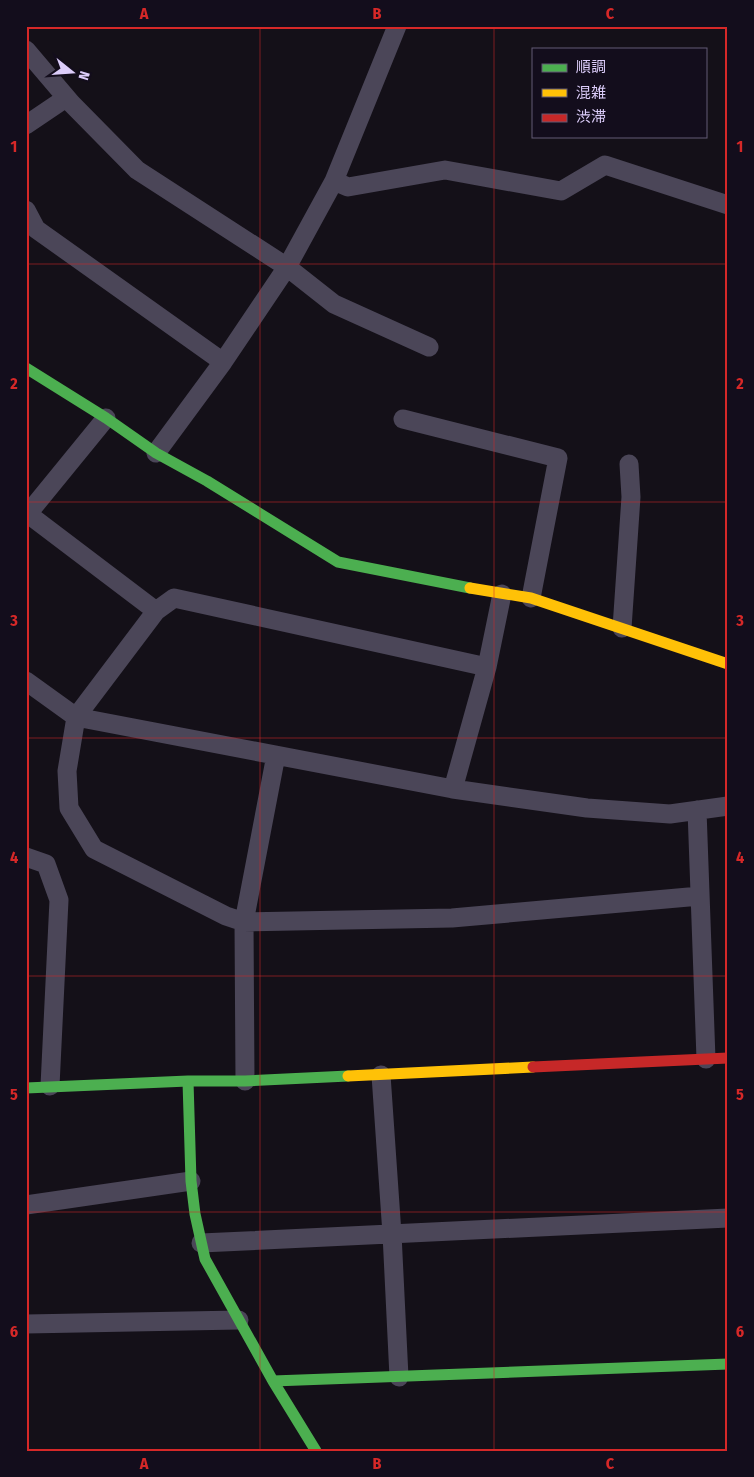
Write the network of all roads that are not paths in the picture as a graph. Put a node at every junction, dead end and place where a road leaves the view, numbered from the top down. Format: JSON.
{"nodes":[{"id":1,"x":397,"y":26,"type":"edge"},
{"id":2,"x":26,"y":50,"type":"edge"},
{"id":3,"x":66,"y":98,"type":"junction"},
{"id":4,"x":26,"y":125,"type":"edge"},
{"id":5,"x":334,"y":181,"type":"junction"},
{"id":6,"x":728,"y":205,"type":"edge"},
{"id":7,"x":26,"y":210,"type":"edge"},
{"id":8,"x":287,"y":267,"type":"junction"},
{"id":9,"x":429,"y":347,"type":"dead end"},
{"id":10,"x":223,"y":362,"type":"junction"},
{"id":11,"x":26,"y":368,"type":"edge"},
{"id":12,"x":106,"y":418,"type":"junction"},
{"id":13,"x":404,"y":419,"type":"dead end"},
{"id":14,"x":156,"y":453,"type":"junction"},
{"id":15,"x":630,"y":464,"type":"dead end"},
{"id":16,"x":27,"y":515,"type":"edge"},
{"id":17,"x":502,"y":594,"type":"junction"},
{"id":18,"x":531,"y":598,"type":"junction"},
{"id":19,"x":156,"y":611,"type":"junction"},
{"id":20,"x":622,"y":628,"type":"junction"},
{"id":21,"x":728,"y":664,"type":"edge"},
{"id":22,"x":487,"y":667,"type":"junction"},
{"id":23,"x":26,"y":681,"type":"edge"},
{"id":24,"x":76,"y":717,"type":"junction"},
{"id":25,"x":276,"y":755,"type":"junction"},
{"id":26,"x":453,"y":789,"type":"junction"},
{"id":27,"x":728,"y":806,"type":"edge"},
{"id":28,"x":697,"y":810,"type":"junction"},
{"id":29,"x":26,"y":857,"type":"edge"},
{"id":30,"x":700,"y":896,"type":"junction"},
{"id":31,"x":244,"y":922,"type":"junction"},
{"id":32,"x":728,"y":1058,"type":"edge"},
{"id":33,"x":706,"y":1059,"type":"junction"},
{"id":34,"x":381,"y":1075,"type":"junction"},
{"id":35,"x":188,"y":1081,"type":"junction"},
{"id":36,"x":246,"y":1081,"type":"junction"},
{"id":37,"x":50,"y":1086,"type":"junction"},
{"id":38,"x":26,"y":1088,"type":"edge"},
{"id":39,"x":191,"y":1181,"type":"junction"},
{"id":40,"x":26,"y":1204,"type":"edge"},
{"id":41,"x":728,"y":1218,"type":"edge"},
{"id":42,"x":392,"y":1234,"type":"junction"},
{"id":43,"x":201,"y":1243,"type":"junction"},
{"id":44,"x":239,"y":1320,"type":"junction"},
{"id":45,"x":26,"y":1324,"type":"edge"},
{"id":46,"x":728,"y":1364,"type":"edge"},
{"id":47,"x":399,"y":1376,"type":"junction"},
{"id":48,"x":273,"y":1381,"type":"junction"},
{"id":49,"x":316,"y":1451,"type":"edge"}],
"edges":[{"from":1,"to":5,"type":"street"},
{"from":2,"to":3,"type":"street"},
{"from":3,"to":4,"type":"street"},
{"from":3,"to":8,"type":"street"},
{"from":5,"to":6,"type":"street"},
{"from":5,"to":8,"type":"street"},
{"from":7,"to":10,"type":"street"},
{"from":8,"to":9,"type":"street"},
{"from":8,"to":10,"type":"street"},
{"from":10,"to":14,"type":"street"},
{"from":11,"to":12,"type":"street"},
{"from":12,"to":14,"type":"street"},
{"from":12,"to":16,"type":"street"},
{"from":13,"to":18,"type":"street"},
{"from":14,"to":17,"type":"street"},
{"from":15,"to":20,"type":"street"},
{"from":16,"to":19,"type":"street"},
{"from":17,"to":18,"type":"street"},
{"from":17,"to":22,"type":"street"},
{"from":18,"to":20,"type":"street"},
{"from":19,"to":22,"type":"street"},
{"from":19,"to":24,"type":"street"},
{"from":20,"to":21,"type":"street"},
{"from":22,"to":26,"type":"street"},
{"from":23,"to":24,"type":"street"},
{"from":24,"to":25,"type":"street"},
{"from":24,"to":31,"type":"street"},
{"from":25,"to":26,"type":"street"},
{"from":25,"to":31,"type":"street"},
{"from":26,"to":28,"type":"street"},
{"from":27,"to":28,"type":"street"},
{"from":28,"to":30,"type":"street"},
{"from":29,"to":37,"type":"street"},
{"from":30,"to":31,"type":"street"},
{"from":30,"to":33,"type":"street"},
{"from":31,"to":36,"type":"street"},
{"from":32,"to":33,"type":"street"},
{"from":33,"to":34,"type":"street"},
{"from":34,"to":36,"type":"street"},
{"from":34,"to":42,"type":"street"},
{"from":35,"to":36,"type":"street"},
{"from":35,"to":37,"type":"street"},
{"from":35,"to":39,"type":"street"},
{"from":37,"to":38,"type":"street"},
{"from":39,"to":40,"type":"street"},
{"from":39,"to":43,"type":"street"},
{"from":41,"to":42,"type":"street"},
{"from":42,"to":43,"type":"street"},
{"from":42,"to":47,"type":"street"},
{"from":43,"to":44,"type":"street"},
{"from":44,"to":45,"type":"street"},
{"from":44,"to":48,"type":"street"},
{"from":46,"to":47,"type":"street"},
{"from":47,"to":48,"type":"street"},
{"from":48,"to":49,"type":"street"}]}
